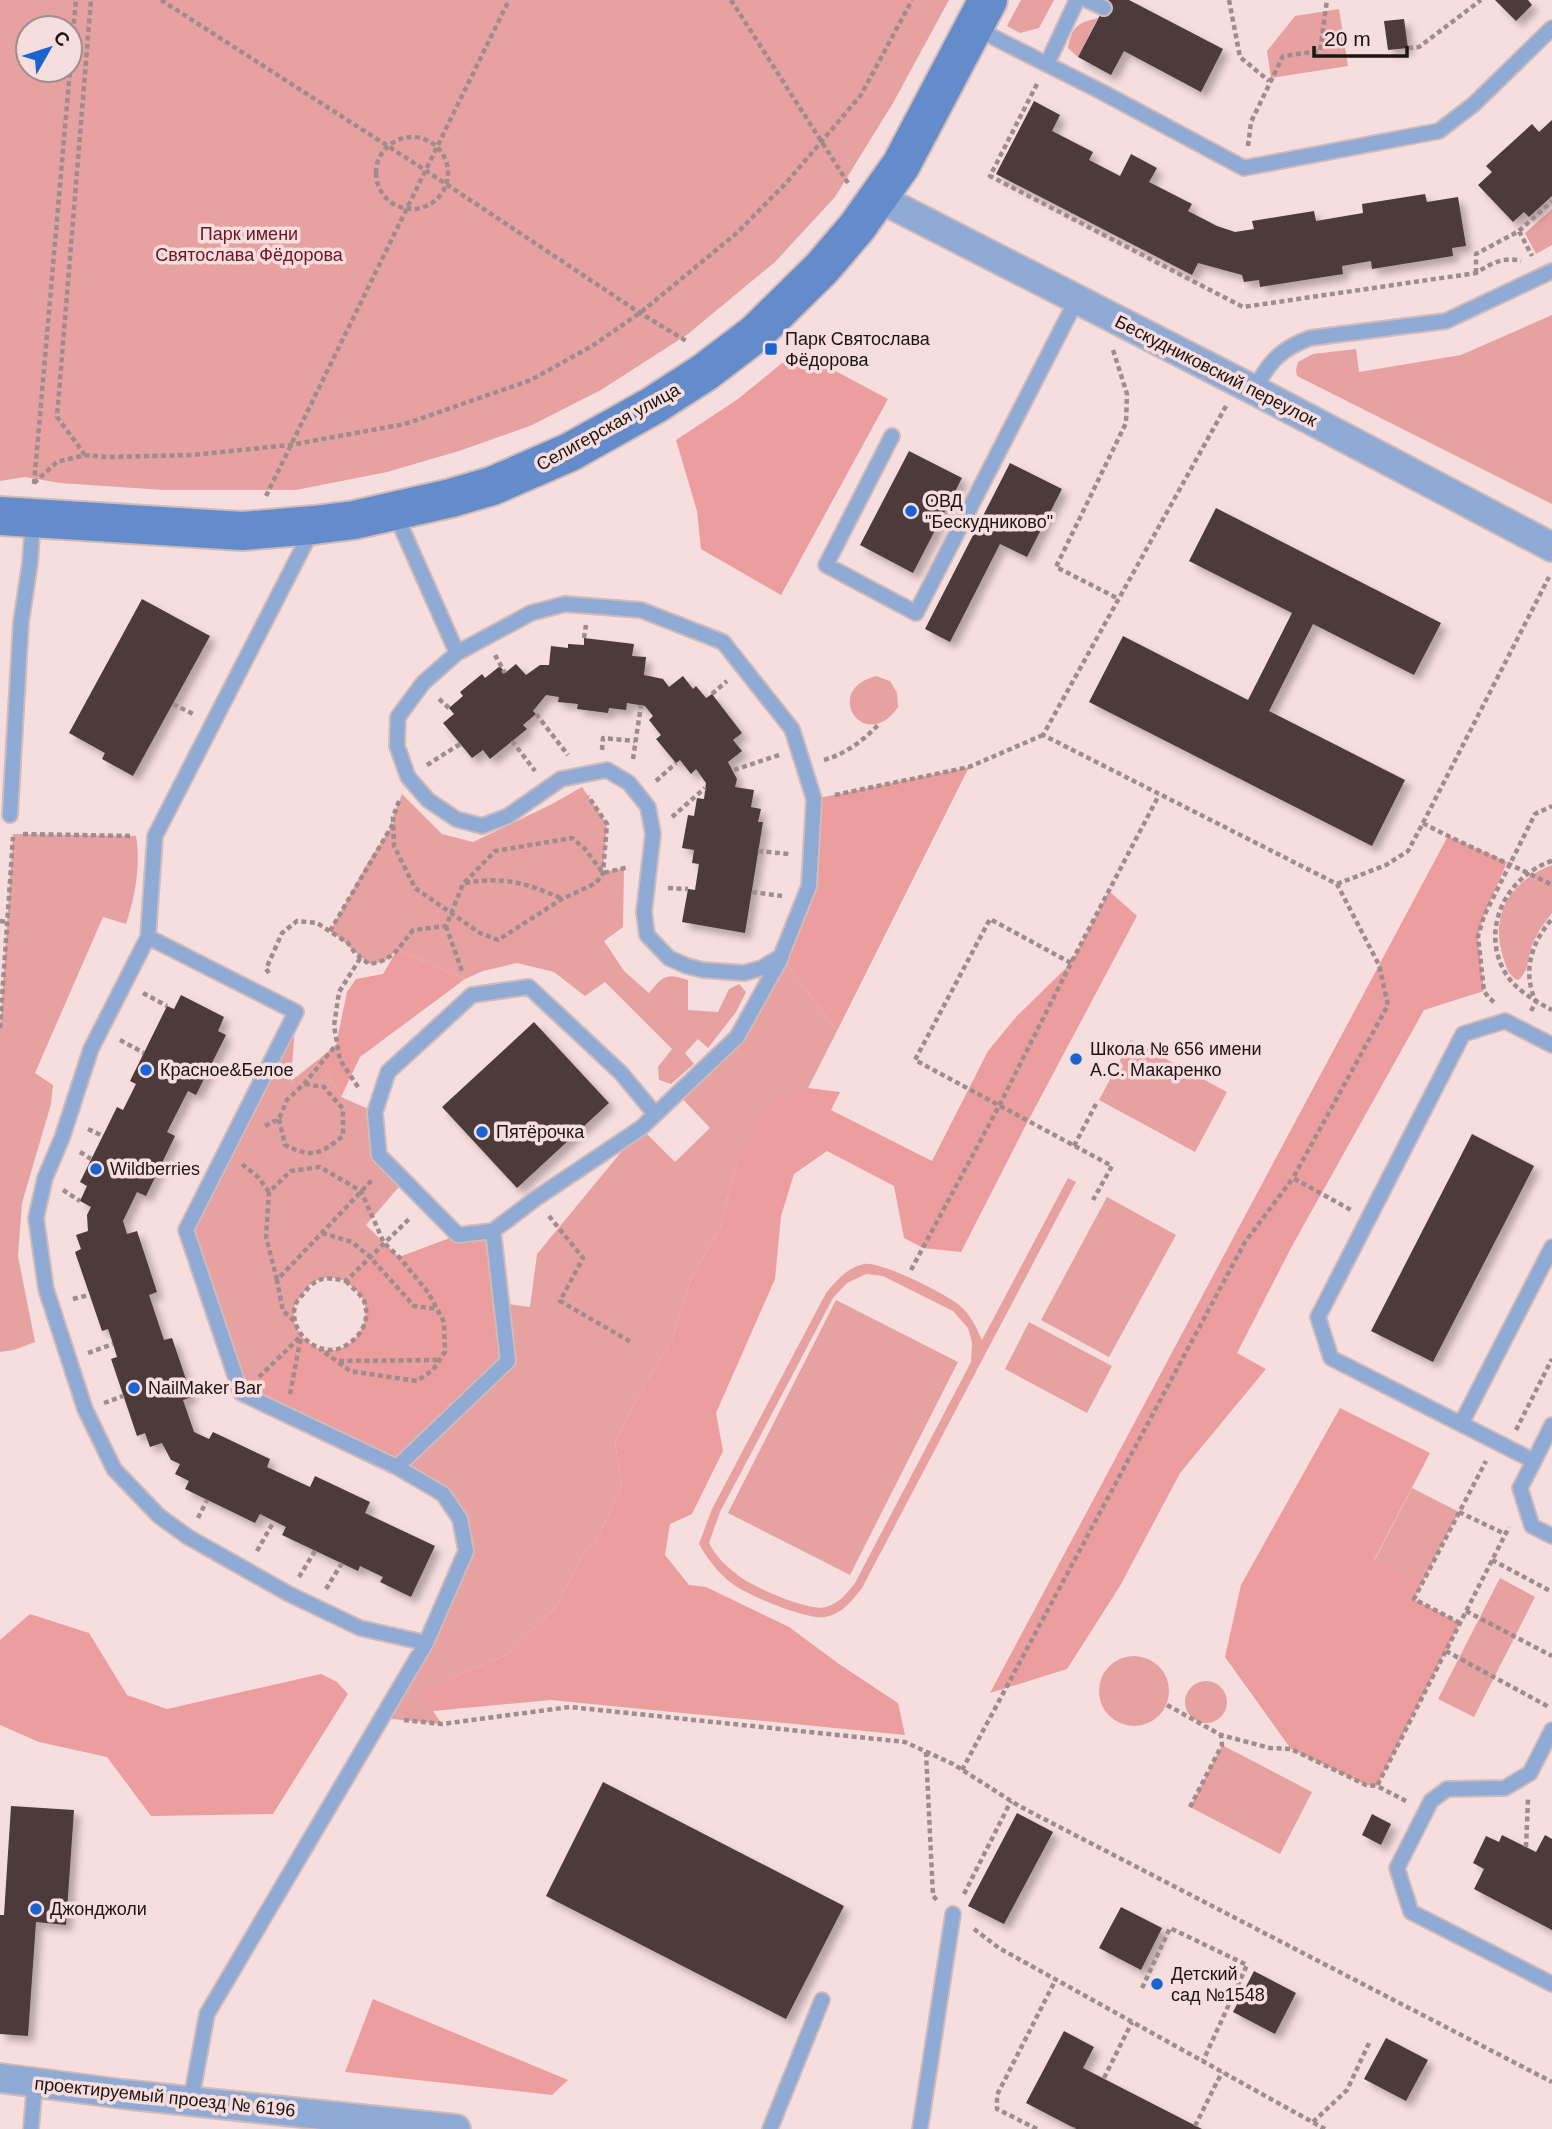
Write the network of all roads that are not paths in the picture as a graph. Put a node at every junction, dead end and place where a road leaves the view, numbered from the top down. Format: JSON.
{"nodes":[{"id":1,"x":1077,"y":0,"type":"edge"},
{"id":2,"x":1087,"y":0,"type":"edge"},
{"id":3,"x":1104,"y":8,"type":"dead end"},
{"id":4,"x":981,"y":14,"type":"edge"},
{"id":5,"x":1552,"y":28,"type":"edge"},
{"id":6,"x":1047,"y":64,"type":"junction"},
{"id":7,"x":865,"y":192,"type":"junction"},
{"id":8,"x":1552,"y":271,"type":"edge"},
{"id":9,"x":1077,"y":299,"type":"junction"},
{"id":10,"x":1254,"y":390,"type":"junction"},
{"id":11,"x":892,"y":436,"type":"dead end"},
{"id":12,"x":22,"y":506,"type":"edge"},
{"id":13,"x":395,"y":512,"type":"junction"},
{"id":14,"x":314,"y":525,"type":"junction"},
{"id":15,"x":1552,"y":547,"type":"edge"},
{"id":16,"x":457,"y":653,"type":"junction"},
{"id":17,"x":10,"y":816,"type":"road end"},
{"id":18,"x":149,"y":937,"type":"junction"},
{"id":19,"x":781,"y":956,"type":"junction"},
{"id":20,"x":1552,"y":1045,"type":"edge"},
{"id":21,"x":655,"y":1115,"type":"junction"},
{"id":22,"x":493,"y":1231,"type":"junction"},
{"id":23,"x":1552,"y":1247,"type":"edge"},
{"id":24,"x":1461,"y":1424,"type":"junction"},
{"id":25,"x":1552,"y":1425,"type":"edge"},
{"id":26,"x":1534,"y":1461,"type":"junction"},
{"id":27,"x":397,"y":1467,"type":"junction"},
{"id":28,"x":1552,"y":1536,"type":"edge"},
{"id":29,"x":426,"y":1643,"type":"junction"},
{"id":30,"x":1552,"y":1730,"type":"edge"},
{"id":31,"x":953,"y":1914,"type":"road end"},
{"id":32,"x":1552,"y":1984,"type":"edge"},
{"id":33,"x":822,"y":2000,"type":"dead end"},
{"id":34,"x":0,"y":2078,"type":"edge"},
{"id":35,"x":35,"y":2082,"type":"junction"},
{"id":36,"x":191,"y":2100,"type":"junction"},
{"id":37,"x":31,"y":2129,"type":"edge"},
{"id":38,"x":456,"y":2129,"type":"edge"},
{"id":39,"x":770,"y":2129,"type":"edge"},
{"id":40,"x":920,"y":2129,"type":"edge"}],
"edges":[{"from":1,"to":6,"type":"lane"},
{"from":2,"to":3,"type":"lane"},
{"from":4,"to":6,"type":"lane"},
{"from":4,"to":7,"type":"street","name":"Селигерская улица"},
{"from":5,"to":6,"type":"lane"},
{"from":7,"to":9,"type":"street","name":"Бескудниковский переулок"},
{"from":7,"to":13,"type":"street","name":"Селигерская улица"},
{"from":8,"to":10,"type":"lane"},
{"from":9,"to":10,"type":"street","name":"Бескудниковский переулок"},
{"from":9,"to":11,"type":"lane"},
{"from":10,"to":15,"type":"street","name":"Бескудниковский переулок"},
{"from":12,"to":14,"type":"street","name":"Селигерская улица"},
{"from":12,"to":17,"type":"lane"},
{"from":13,"to":14,"type":"street","name":"Селигерская улица"},
{"from":13,"to":16,"type":"lane"},
{"from":14,"to":18,"type":"lane"},
{"from":16,"to":19,"type":"lane"},
{"from":16,"to":19,"type":"lane"},
{"from":18,"to":27,"type":"lane"},
{"from":18,"to":29,"type":"lane"},
{"from":19,"to":21,"type":"lane"},
{"from":20,"to":24,"type":"lane"},
{"from":21,"to":22,"type":"lane"},
{"from":21,"to":22,"type":"lane"},
{"from":22,"to":27,"type":"lane"},
{"from":23,"to":24,"type":"lane"},
{"from":24,"to":26,"type":"lane"},
{"from":25,"to":26,"type":"lane"},
{"from":26,"to":28,"type":"lane"},
{"from":27,"to":29,"type":"lane"},
{"from":29,"to":36,"type":"lane"},
{"from":30,"to":32,"type":"lane"},
{"from":31,"to":40,"type":"lane"},
{"from":33,"to":39,"type":"lane"},
{"from":34,"to":35,"type":"street","name":"проектируемый проезд № 6196"},
{"from":35,"to":36,"type":"street","name":"проектируемый проезд № 6196"},
{"from":35,"to":37,"type":"lane"},
{"from":36,"to":38,"type":"street","name":"проектируемый проезд № 6196"}]}
